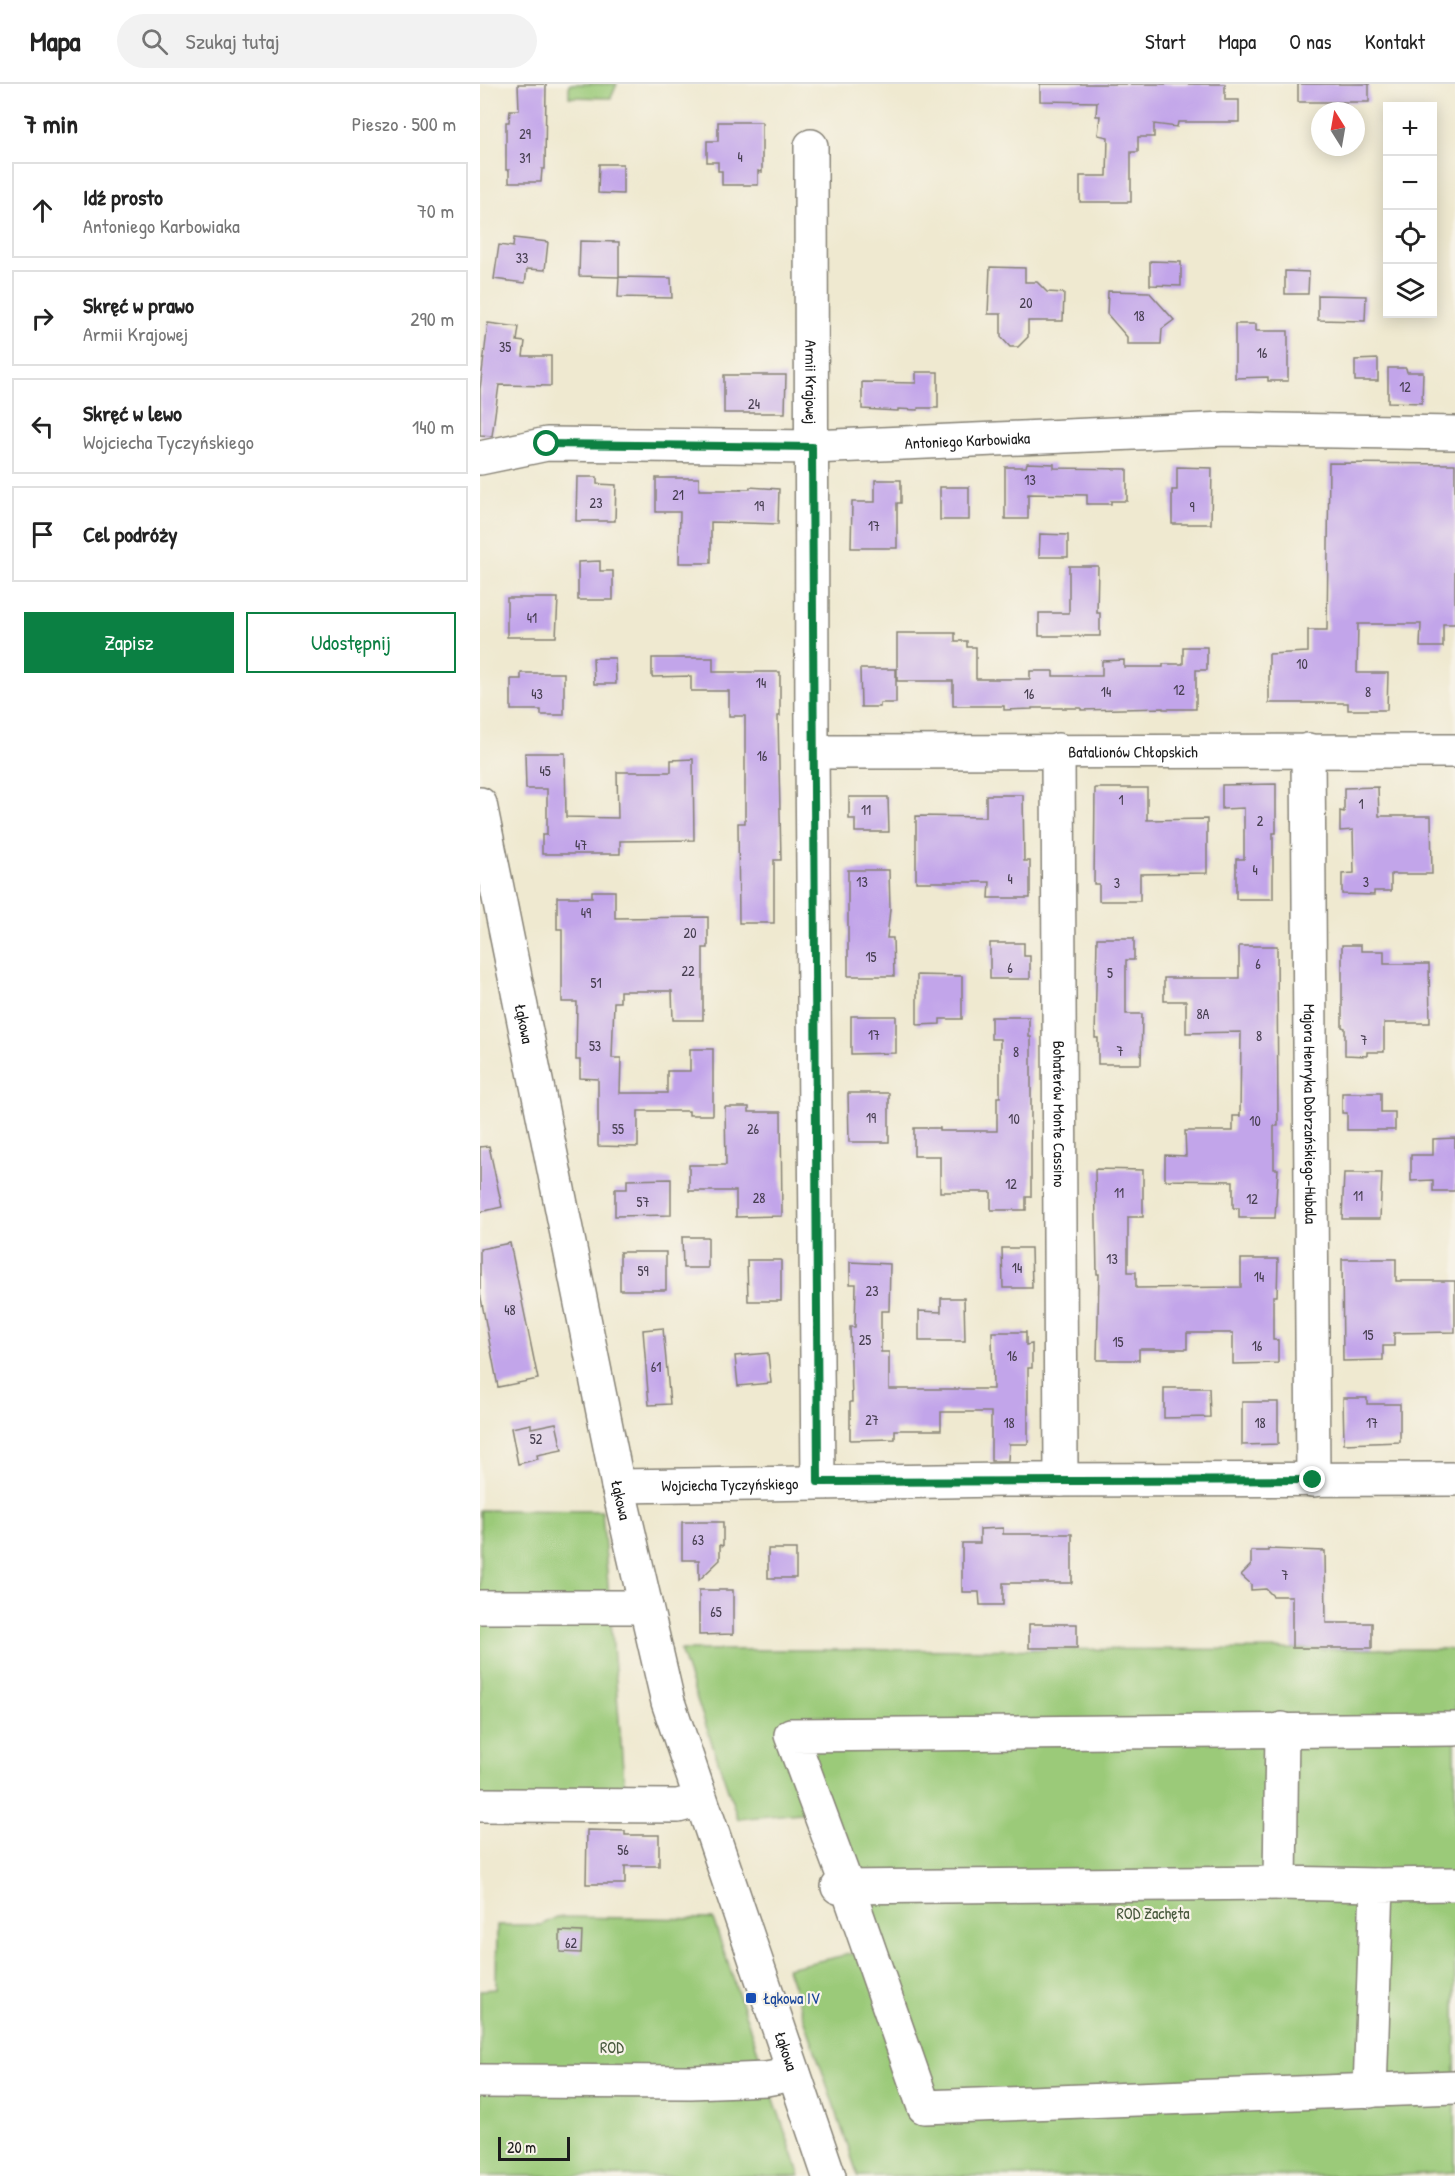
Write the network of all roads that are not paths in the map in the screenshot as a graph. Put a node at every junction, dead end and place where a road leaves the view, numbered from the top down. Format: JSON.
{"nodes":[{"id":1,"x":811,"y":146,"type":"dead end"},
{"id":2,"x":1455,"y":433,"type":"edge"},
{"id":3,"x":812,"y":447,"type":"junction"},
{"id":4,"x":480,"y":458,"type":"edge"},
{"id":5,"x":1058,"y":750,"type":"junction"},
{"id":6,"x":1308,"y":750,"type":"junction"},
{"id":7,"x":1455,"y":751,"type":"edge"},
{"id":8,"x":812,"y":752,"type":"junction"},
{"id":9,"x":480,"y":804,"type":"edge"},
{"id":10,"x":1455,"y":1479,"type":"edge"},
{"id":11,"x":1061,"y":1480,"type":"junction"},
{"id":12,"x":1313,"y":1480,"type":"junction"},
{"id":13,"x":818,"y":1482,"type":"junction"},
{"id":14,"x":618,"y":1486,"type":"junction"},
{"id":15,"x":480,"y":1607,"type":"edge"},
{"id":16,"x":646,"y":1607,"type":"junction"},
{"id":17,"x":1282,"y":1729,"type":"junction"},
{"id":18,"x":1455,"y":1729,"type":"edge"},
{"id":19,"x":700,"y":1800,"type":"junction"},
{"id":20,"x":480,"y":1805,"type":"edge"},
{"id":21,"x":1280,"y":1882,"type":"junction"},
{"id":22,"x":1455,"y":1884,"type":"edge"},
{"id":23,"x":1377,"y":1885,"type":"junction"},
{"id":24,"x":842,"y":1887,"type":"junction"},
{"id":25,"x":794,"y":2073,"type":"junction"},
{"id":26,"x":480,"y":2081,"type":"edge"},
{"id":27,"x":1455,"y":2087,"type":"edge"},
{"id":28,"x":1370,"y":2091,"type":"junction"},
{"id":29,"x":830,"y":2176,"type":"edge"}],
"edges":[{"from":1,"to":3,"type":"street","name":"Armii Krajowej"},
{"from":2,"to":3,"type":"street","name":"Antoniego Karbowiaka"},
{"from":3,"to":4,"type":"street","name":"Antoniego Karbowiaka"},
{"from":3,"to":8,"type":"street","name":"Armii Krajowej"},
{"from":5,"to":6,"type":"street","name":"Batalionów Chłopskich"},
{"from":5,"to":8,"type":"street","name":"Batalionów Chłopskich"},
{"from":5,"to":11,"type":"street","name":"Bohaterów Monte Cassino"},
{"from":6,"to":7,"type":"street","name":"Batalionów Chłopskich"},
{"from":6,"to":12,"type":"street","name":"Majora Henryka Dobrzańskiego-Hubala"},
{"from":8,"to":13,"type":"street","name":"Armii Krajowej"},
{"from":9,"to":14,"type":"street","name":"Łąkowa"},
{"from":10,"to":12,"type":"street","name":"Wojciecha Tyczyńskiego"},
{"from":11,"to":12,"type":"street","name":"Wojciecha Tyczyńskiego"},
{"from":11,"to":13,"type":"street","name":"Wojciecha Tyczyńskiego"},
{"from":13,"to":14,"type":"street","name":"Wojciecha Tyczyńskiego"},
{"from":14,"to":16,"type":"street","name":"Łąkowa"},
{"from":15,"to":16,"type":"street"},
{"from":16,"to":19,"type":"street","name":"Łąkowa"},
{"from":17,"to":18,"type":"street"},
{"from":17,"to":21,"type":"street"},
{"from":17,"to":24,"type":"street"},
{"from":19,"to":20,"type":"street"},
{"from":19,"to":25,"type":"street","name":"Łąkowa"},
{"from":21,"to":23,"type":"street"},
{"from":21,"to":24,"type":"street"},
{"from":22,"to":23,"type":"street"},
{"from":23,"to":28,"type":"street"},
{"from":24,"to":28,"type":"street"},
{"from":25,"to":26,"type":"street"},
{"from":25,"to":29,"type":"street","name":"Łąkowa"},
{"from":27,"to":28,"type":"street"}]}
